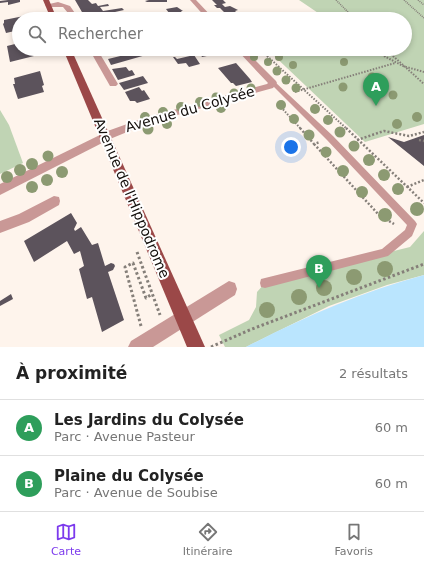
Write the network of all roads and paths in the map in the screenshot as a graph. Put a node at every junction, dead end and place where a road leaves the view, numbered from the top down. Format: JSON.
{"nodes":[{"id":1,"x":193,"y":0,"type":"edge"},
{"id":2,"x":336,"y":0,"type":"edge"},
{"id":3,"x":404,"y":0,"type":"edge"},
{"id":4,"x":418,"y":0,"type":"edge"},
{"id":5,"x":47,"y":2,"type":"edge"},
{"id":6,"x":424,"y":5,"type":"edge"},
{"id":7,"x":51,"y":12,"type":"edge"},
{"id":8,"x":72,"y":12,"type":"edge"},
{"id":9,"x":204,"y":12,"type":"edge"},
{"id":10,"x":348,"y":12,"type":"edge"},
{"id":11,"x":424,"y":18,"type":"edge"},
{"id":12,"x":70,"y":56,"type":"edge"},
{"id":13,"x":97,"y":56,"type":"edge"},
{"id":14,"x":247,"y":56,"type":"edge"},
{"id":15,"x":268,"y":56,"type":"edge"},
{"id":16,"x":385,"y":56,"type":"edge"},
{"id":17,"x":393,"y":56,"type":"edge"},
{"id":18,"x":395,"y":63,"type":"junction"},
{"id":19,"x":406,"y":68,"type":"junction"},
{"id":20,"x":424,"y":72,"type":"edge"},
{"id":21,"x":273,"y":83,"type":"junction"},
{"id":22,"x":112,"y":84,"type":"dead end"},
{"id":23,"x":424,"y":84,"type":"edge"},
{"id":24,"x":305,"y":89,"type":"junction"},
{"id":25,"x":286,"y":95,"type":"junction"},
{"id":26,"x":424,"y":132,"type":"edge"},
{"id":27,"x":106,"y":136,"type":"junction"},
{"id":28,"x":357,"y":140,"type":"junction"},
{"id":29,"x":419,"y":140,"type":"dead end"},
{"id":30,"x":424,"y":141,"type":"edge"},
{"id":31,"x":314,"y":144,"type":"dead end"},
{"id":32,"x":424,"y":180,"type":"edge"},
{"id":33,"x":407,"y":187,"type":"junction"},
{"id":34,"x":0,"y":190,"type":"edge"},
{"id":35,"x":54,"y":201,"type":"dead end"},
{"id":36,"x":424,"y":203,"type":"edge"},
{"id":37,"x":0,"y":227,"type":"edge"},
{"id":38,"x":409,"y":233,"type":"junction"},
{"id":39,"x":424,"y":264,"type":"edge"},
{"id":40,"x":145,"y":272,"type":"dead end"},
{"id":41,"x":266,"y":283,"type":"dead end"},
{"id":42,"x":230,"y":289,"type":"dead end"},
{"id":43,"x":171,"y":290,"type":"junction"},
{"id":44,"x":152,"y":294,"type":"junction"},
{"id":45,"x":156,"y":303,"type":"dead end"},
{"id":46,"x":141,"y":345,"type":"edge"},
{"id":47,"x":196,"y":347,"type":"edge"},
{"id":48,"x":211,"y":347,"type":"edge"}],
"edges":[{"from":1,"to":9,"type":"street"},
{"from":2,"to":10,"type":"path"},
{"from":3,"to":11,"type":"path"},
{"from":4,"to":6,"type":"path"},
{"from":5,"to":7,"type":"main road"},
{"from":5,"to":8,"type":"street"},
{"from":12,"to":27,"type":"main road","name":"Avenue de l'Hippodrome"},
{"from":13,"to":22,"type":"street"},
{"from":14,"to":21,"type":"street"},
{"from":15,"to":24,"type":"path"},
{"from":16,"to":18,"type":"path"},
{"from":17,"to":19,"type":"path"},
{"from":18,"to":19,"type":"path"},
{"from":18,"to":24,"type":"path"},
{"from":19,"to":20,"type":"path"},
{"from":19,"to":23,"type":"path"},
{"from":21,"to":25,"type":"lane"},
{"from":21,"to":27,"type":"street","name":"Avenue du Colysée"},
{"from":24,"to":25,"type":"path"},
{"from":24,"to":28,"type":"path"},
{"from":25,"to":38,"type":"lane"},
{"from":26,"to":28,"type":"path"},
{"from":27,"to":34,"type":"street","name":"Avenue du Colysée"},
{"from":27,"to":43,"type":"main road","name":"Avenue de l'Hippodrome"},
{"from":28,"to":33,"type":"path"},
{"from":29,"to":30,"type":"path"},
{"from":31,"to":38,"type":"path"},
{"from":32,"to":33,"type":"path"},
{"from":33,"to":36,"type":"path"},
{"from":35,"to":37,"type":"street"},
{"from":38,"to":41,"type":"lane"},
{"from":39,"to":48,"type":"path"},
{"from":40,"to":44,"type":"path"},
{"from":42,"to":46,"type":"street"},
{"from":43,"to":44,"type":"path"},
{"from":43,"to":47,"type":"main road","name":"Avenue de l'Hippodrome"},
{"from":44,"to":45,"type":"path"},
{"from":44,"to":46,"type":"path"}]}
